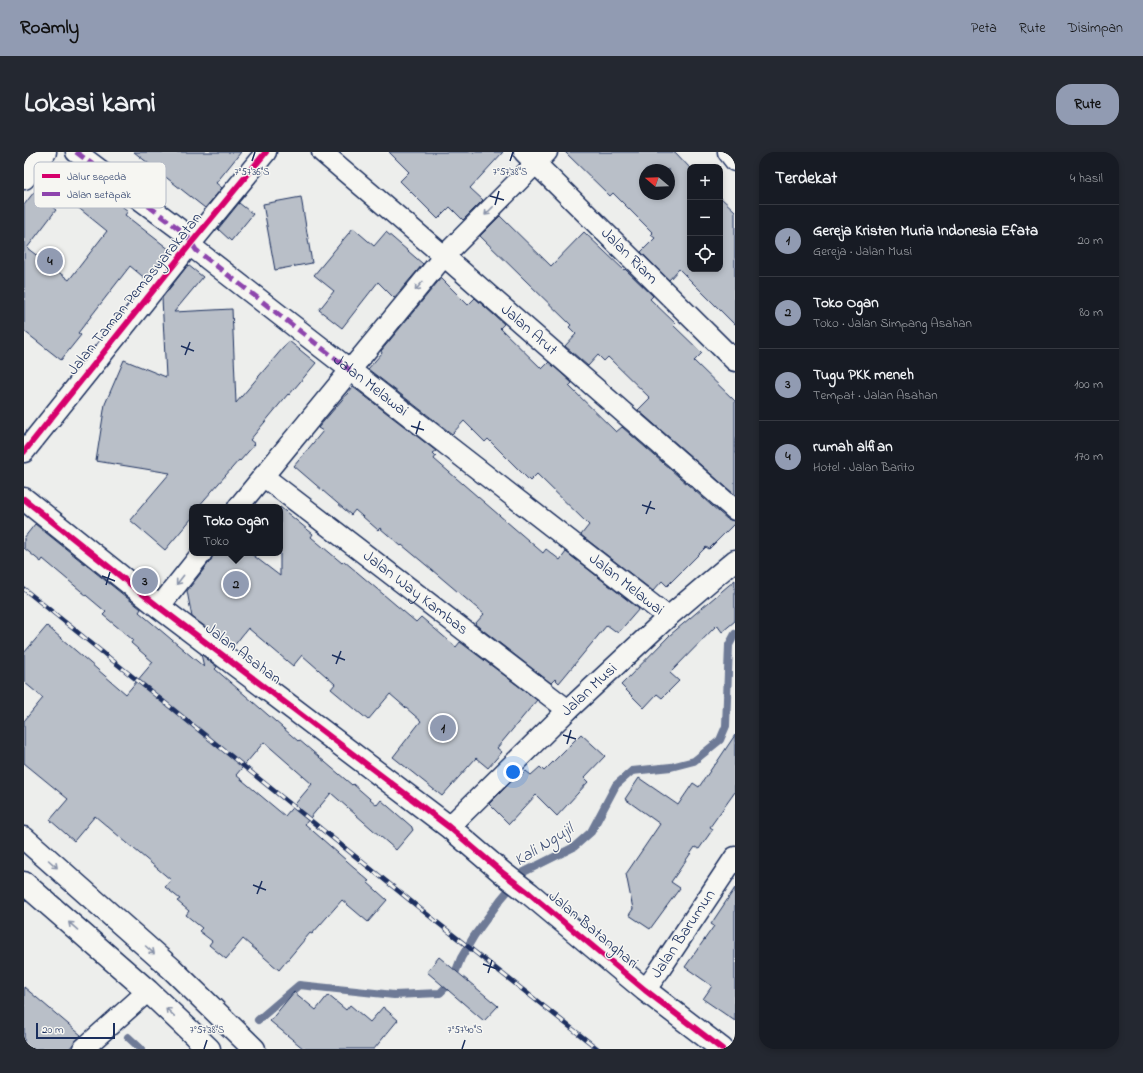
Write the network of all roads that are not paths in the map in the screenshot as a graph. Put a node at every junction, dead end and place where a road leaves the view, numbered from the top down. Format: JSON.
{"nodes":[{"id":1,"x":45,"y":152,"type":"edge"},
{"id":2,"x":76,"y":152,"type":"edge"},
{"id":3,"x":266,"y":152,"type":"edge"},
{"id":4,"x":322,"y":152,"type":"edge"},
{"id":5,"x":728,"y":152,"type":"edge"},
{"id":6,"x":536,"y":156,"type":"edge"},
{"id":7,"x":735,"y":161,"type":"edge"},
{"id":8,"x":37,"y":162,"type":"edge"},
{"id":9,"x":89,"y":162,"type":"edge"},
{"id":10,"x":34,"y":166,"type":"edge"},
{"id":11,"x":24,"y":178,"type":"edge"},
{"id":12,"x":151,"y":208,"type":"edge"},
{"id":13,"x":192,"y":242,"type":"junction"},
{"id":14,"x":444,"y":256,"type":"junction"},
{"id":15,"x":735,"y":362,"type":"edge"},
{"id":16,"x":350,"y":370,"type":"junction"},
{"id":17,"x":24,"y":452,"type":"edge"},
{"id":18,"x":263,"y":476,"type":"junction"},
{"id":19,"x":24,"y":499,"type":"edge"},
{"id":20,"x":240,"y":504,"type":"edge"},
{"id":21,"x":735,"y":510,"type":"edge"},
{"id":22,"x":200,"y":556,"type":"edge"},
{"id":23,"x":735,"y":560,"type":"edge"},
{"id":24,"x":159,"y":607,"type":"junction"},
{"id":25,"x":668,"y":617,"type":"junction"},
{"id":26,"x":568,"y":710,"type":"junction"},
{"id":27,"x":449,"y":827,"type":"junction"},
{"id":28,"x":24,"y":838,"type":"edge"},
{"id":29,"x":735,"y":857,"type":"edge"},
{"id":30,"x":24,"y":883,"type":"edge"},
{"id":31,"x":148,"y":990,"type":"junction"},
{"id":32,"x":645,"y":990,"type":"junction"},
{"id":33,"x":83,"y":1049,"type":"edge"},
{"id":34,"x":209,"y":1049,"type":"edge"},
{"id":35,"x":254,"y":1049,"type":"edge"},
{"id":36,"x":722,"y":1049,"type":"edge"}],
"edges":[{"from":1,"to":8,"type":"street"},
{"from":2,"to":9,"type":"street","name":"Jalan Melawai"},
{"from":3,"to":13,"type":"street","name":"Jalan Taman Pemasyarakatan"},
{"from":4,"to":14,"type":"street","name":"Jalan Arut"},
{"from":5,"to":7,"type":"street"},
{"from":6,"to":14,"type":"street","one_way":true},
{"from":6,"to":15,"type":"street","name":"Jalan Riam"},
{"from":10,"to":11,"type":"street"},
{"from":12,"to":13,"type":"street","name":"Jalan Melawai"},
{"from":13,"to":16,"type":"street","name":"Jalan Melawai"},
{"from":13,"to":17,"type":"street","name":"Jalan Taman Pemasyarakatan"},
{"from":14,"to":16,"type":"street","one_way":true},
{"from":14,"to":21,"type":"street","name":"Jalan Arut"},
{"from":16,"to":18,"type":"street"},
{"from":16,"to":25,"type":"street","name":"Jalan Melawai"},
{"from":18,"to":20,"type":"street"},
{"from":18,"to":26,"type":"street","name":"Jalan Way Kambas"},
{"from":19,"to":24,"type":"street","name":"Jalan Asahan"},
{"from":22,"to":24,"type":"street","one_way":true},
{"from":23,"to":25,"type":"street","name":"Jalan Musi"},
{"from":24,"to":27,"type":"street","name":"Jalan Asahan"},
{"from":25,"to":26,"type":"street","name":"Jalan Musi"},
{"from":26,"to":27,"type":"street","name":"Jalan Musi"},
{"from":27,"to":32,"type":"street","name":"Jalan Batanghari"},
{"from":28,"to":35,"type":"street","one_way":true},
{"from":29,"to":32,"type":"street","name":"Jalan Barumun"},
{"from":31,"to":30,"type":"street","one_way":true},
{"from":31,"to":33,"type":"street"},
{"from":34,"to":31,"type":"street","one_way":true},
{"from":32,"to":36,"type":"street","name":"Jalan Batanghari"}]}
